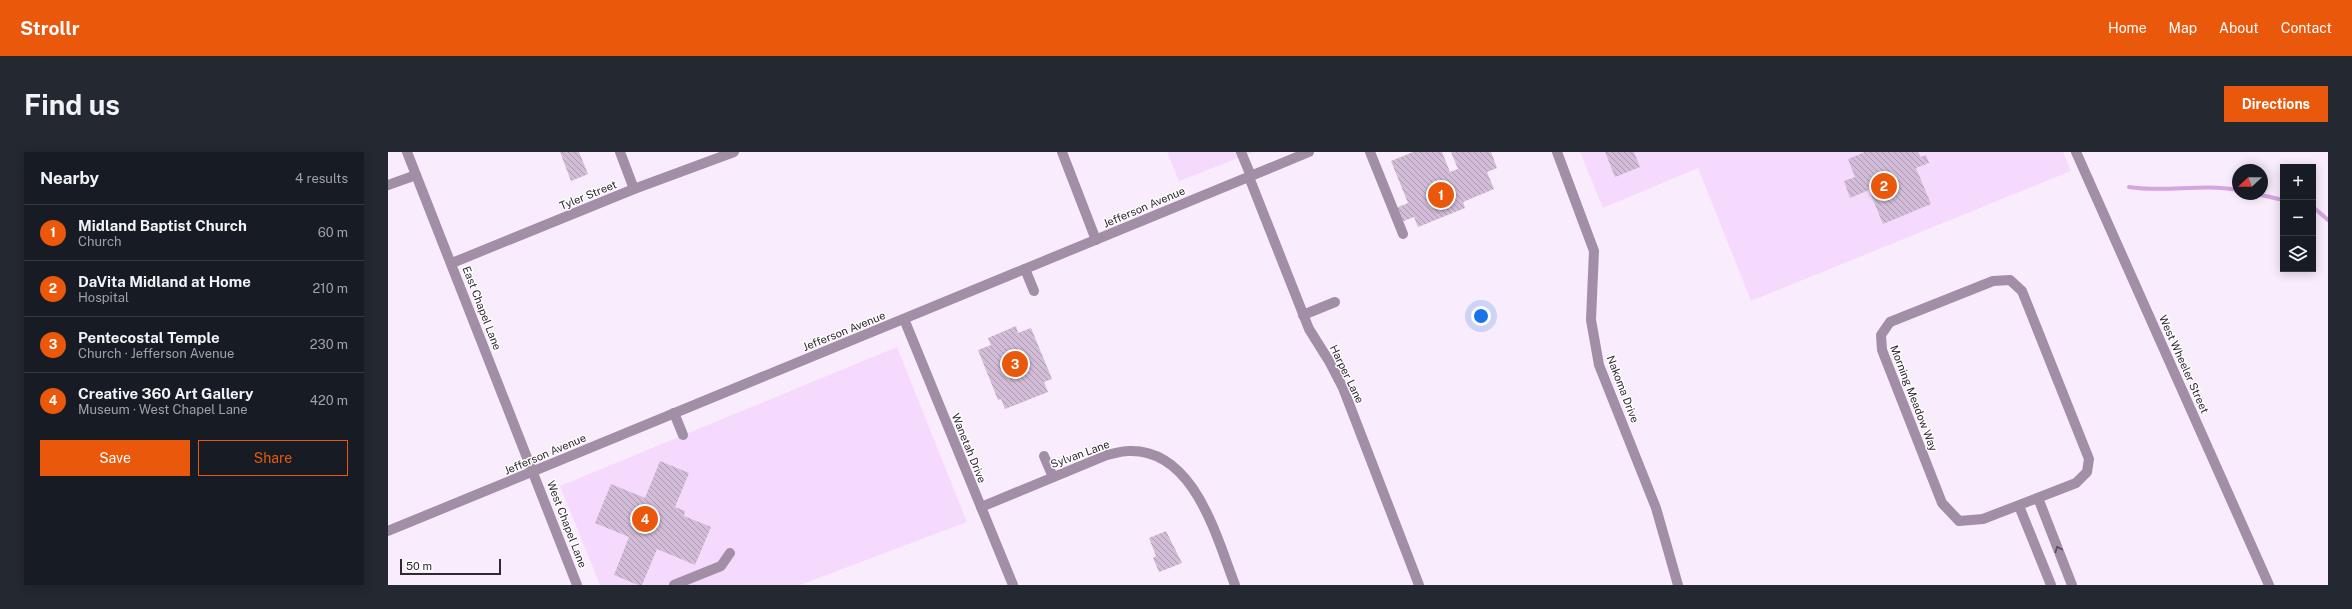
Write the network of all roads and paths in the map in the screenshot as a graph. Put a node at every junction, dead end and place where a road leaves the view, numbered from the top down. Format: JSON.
{"nodes":[{"id":1,"x":407,"y":152,"type":"edge"},
{"id":2,"x":620,"y":152,"type":"edge"},
{"id":3,"x":734,"y":152,"type":"edge"},
{"id":4,"x":1062,"y":152,"type":"edge"},
{"id":5,"x":1242,"y":152,"type":"edge"},
{"id":6,"x":1309,"y":152,"type":"edge"},
{"id":7,"x":1370,"y":152,"type":"edge"},
{"id":8,"x":1557,"y":152,"type":"edge"},
{"id":9,"x":2076,"y":152,"type":"edge"},
{"id":10,"x":416,"y":175,"type":"junction"},
{"id":11,"x":1250,"y":176,"type":"junction"},
{"id":12,"x":388,"y":185,"type":"edge"},
{"id":13,"x":634,"y":189,"type":"junction"},
{"id":14,"x":1401,"y":232,"type":"dead end"},
{"id":15,"x":1096,"y":240,"type":"junction"},
{"id":16,"x":452,"y":264,"type":"junction"},
{"id":17,"x":1025,"y":269,"type":"junction"},
{"id":18,"x":1034,"y":291,"type":"dead end"},
{"id":19,"x":1335,"y":302,"type":"dead end"},
{"id":20,"x":1303,"y":315,"type":"junction"},
{"id":21,"x":904,"y":319,"type":"junction"},
{"id":22,"x":674,"y":413,"type":"junction"},
{"id":23,"x":683,"y":436,"type":"dead end"},
{"id":24,"x":1044,"y":456,"type":"dead end"},
{"id":25,"x":533,"y":472,"type":"junction"},
{"id":26,"x":1053,"y":477,"type":"junction"},
{"id":27,"x":2038,"y":498,"type":"junction"},
{"id":28,"x":980,"y":506,"type":"junction"},
{"id":29,"x":2019,"y":506,"type":"junction"},
{"id":30,"x":388,"y":531,"type":"edge"},
{"id":31,"x":730,"y":552,"type":"dead end"},
{"id":32,"x":577,"y":585,"type":"edge"},
{"id":33,"x":674,"y":585,"type":"edge"},
{"id":34,"x":1013,"y":585,"type":"edge"},
{"id":35,"x":1236,"y":585,"type":"edge"},
{"id":36,"x":1419,"y":585,"type":"edge"},
{"id":37,"x":1678,"y":585,"type":"edge"},
{"id":38,"x":2051,"y":585,"type":"edge"},
{"id":39,"x":2072,"y":585,"type":"edge"},
{"id":40,"x":2269,"y":585,"type":"edge"}],
"edges":[{"from":1,"to":10,"type":"street","name":"East Chapel Lane"},
{"from":2,"to":13,"type":"street"},
{"from":3,"to":13,"type":"street","name":"Tyler Street"},
{"from":4,"to":15,"type":"street"},
{"from":5,"to":11,"type":"street","name":"Harper Lane"},
{"from":6,"to":11,"type":"street","name":"Jefferson Avenue"},
{"from":7,"to":14,"type":"street"},
{"from":8,"to":37,"type":"street","name":"Nakoma Drive"},
{"from":9,"to":40,"type":"street","name":"West Wheeler Street"},
{"from":10,"to":12,"type":"street"},
{"from":10,"to":16,"type":"street","name":"East Chapel Lane"},
{"from":11,"to":15,"type":"street","name":"Jefferson Avenue"},
{"from":11,"to":20,"type":"street","name":"Harper Lane"},
{"from":13,"to":16,"type":"street","name":"Tyler Street"},
{"from":15,"to":17,"type":"street","name":"Jefferson Avenue"},
{"from":16,"to":25,"type":"street","name":"East Chapel Lane"},
{"from":17,"to":18,"type":"street"},
{"from":17,"to":21,"type":"street","name":"Jefferson Avenue"},
{"from":19,"to":20,"type":"street"},
{"from":20,"to":36,"type":"street","name":"Harper Lane"},
{"from":21,"to":22,"type":"street","name":"Jefferson Avenue"},
{"from":21,"to":28,"type":"street","name":"Wanetah Drive"},
{"from":22,"to":23,"type":"street"},
{"from":22,"to":25,"type":"street","name":"Jefferson Avenue"},
{"from":24,"to":26,"type":"street"},
{"from":25,"to":30,"type":"street","name":"Jefferson Avenue"},
{"from":25,"to":32,"type":"street","name":"West Chapel Lane"},
{"from":26,"to":28,"type":"street","name":"Sylvan Lane"},
{"from":26,"to":35,"type":"street","name":"Sylvan Lane"},
{"from":27,"to":29,"type":"street","name":"Morning Meadow Way"},
{"from":27,"to":29,"type":"street","name":"Morning Meadow Way"},
{"from":39,"to":27,"type":"street","one_way":true},
{"from":28,"to":34,"type":"street","name":"Wanetah Drive"},
{"from":29,"to":38,"type":"street"},
{"from":31,"to":33,"type":"street"}]}
